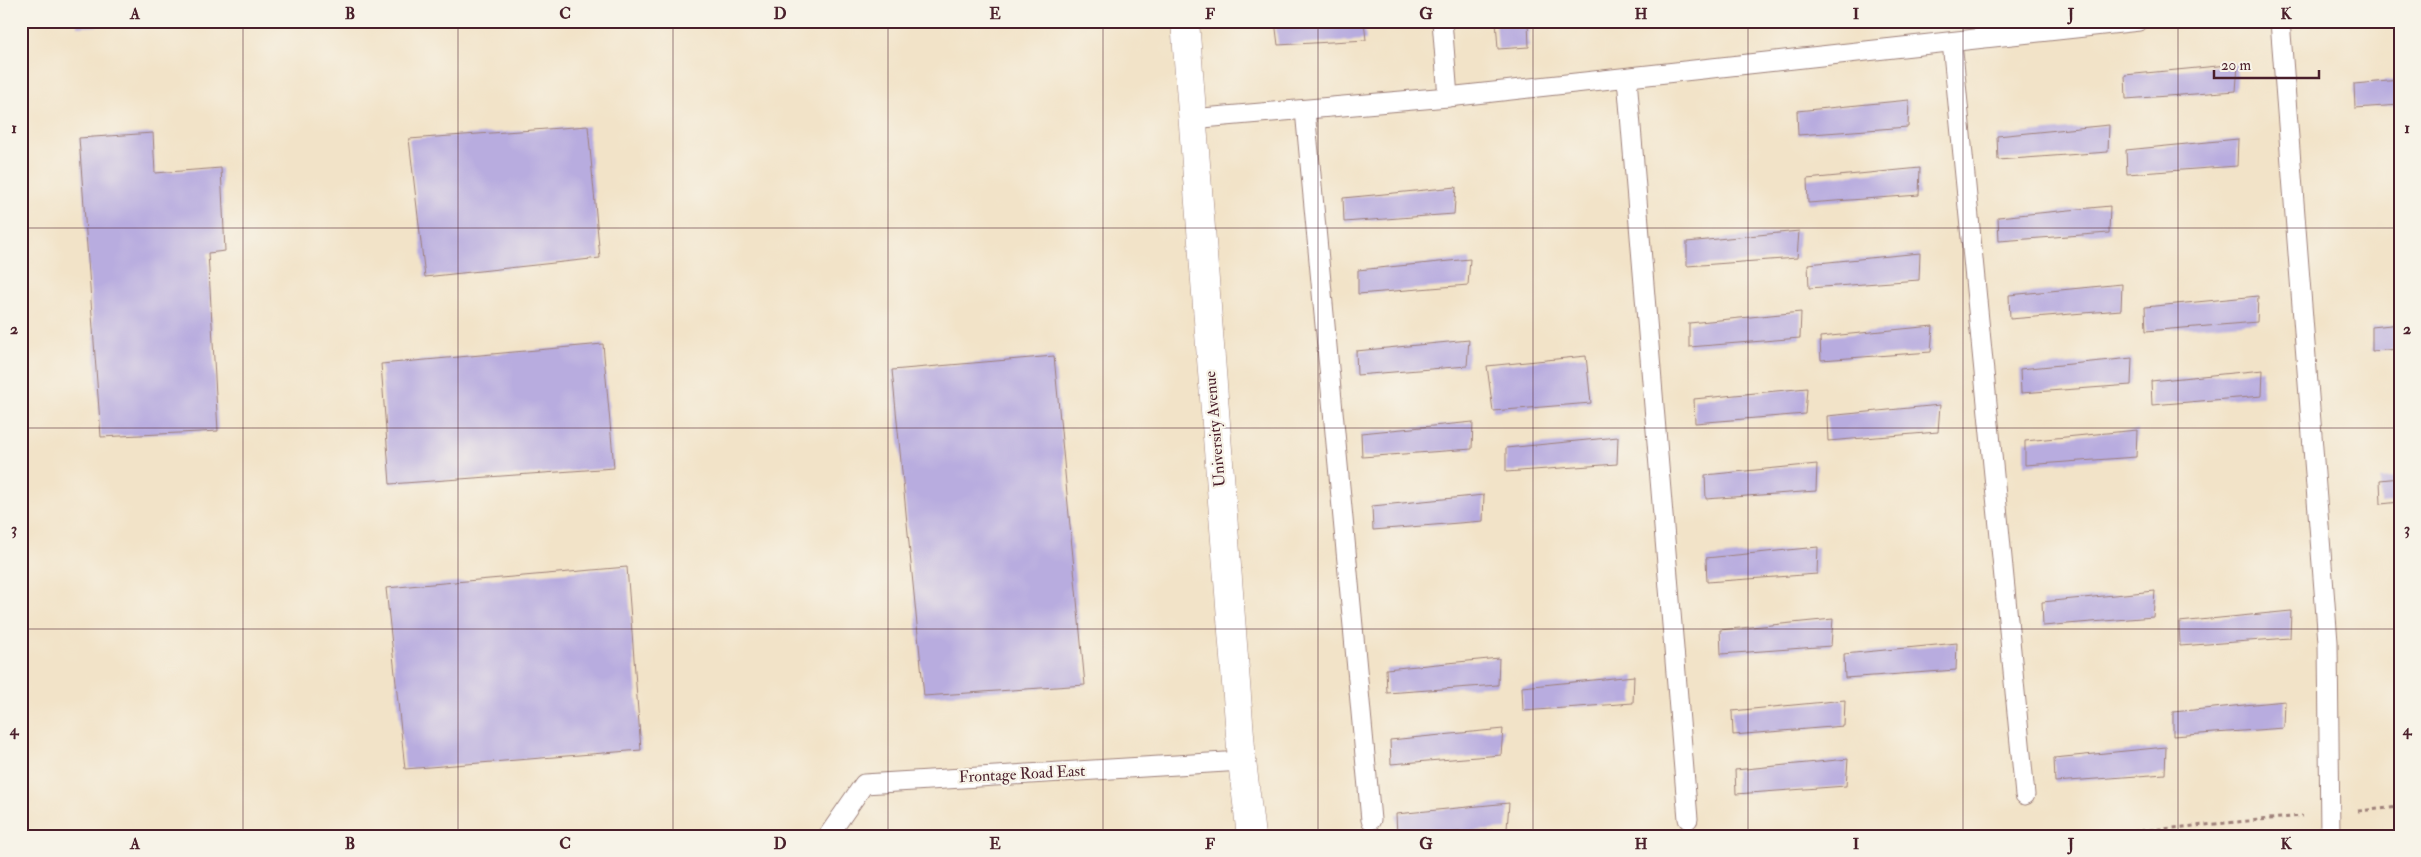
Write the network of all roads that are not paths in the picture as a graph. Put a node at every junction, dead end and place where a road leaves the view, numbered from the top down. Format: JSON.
{"nodes":[{"id":1,"x":1185,"y":21,"type":"edge"},
{"id":2,"x":1442,"y":21,"type":"edge"},
{"id":3,"x":2139,"y":21,"type":"edge"},
{"id":4,"x":2280,"y":21,"type":"edge"},
{"id":5,"x":1952,"y":42,"type":"junction"},
{"id":6,"x":1627,"y":78,"type":"junction"},
{"id":7,"x":1448,"y":97,"type":"junction"},
{"id":8,"x":1305,"y":110,"type":"junction"},
{"id":9,"x":1191,"y":119,"type":"junction"},
{"id":10,"x":1242,"y":761,"type":"junction"},
{"id":11,"x":2025,"y":795,"type":"dead end"},
{"id":12,"x":1688,"y":819,"type":"dead end"},
{"id":13,"x":1371,"y":820,"type":"dead end"},
{"id":14,"x":828,"y":836,"type":"edge"},
{"id":15,"x":1251,"y":836,"type":"edge"},
{"id":16,"x":2330,"y":836,"type":"edge"}],
"edges":[{"from":1,"to":9,"type":"street","name":"University Avenue"},
{"from":2,"to":7,"type":"lane"},
{"from":3,"to":5,"type":"lane"},
{"from":4,"to":16,"type":"lane"},
{"from":5,"to":6,"type":"lane"},
{"from":5,"to":11,"type":"lane"},
{"from":6,"to":7,"type":"lane"},
{"from":6,"to":12,"type":"lane"},
{"from":7,"to":8,"type":"lane"},
{"from":8,"to":9,"type":"lane"},
{"from":8,"to":13,"type":"lane"},
{"from":9,"to":10,"type":"street","name":"University Avenue"},
{"from":10,"to":14,"type":"lane","name":"Frontage Road East"},
{"from":10,"to":15,"type":"street","name":"University Avenue"}]}
